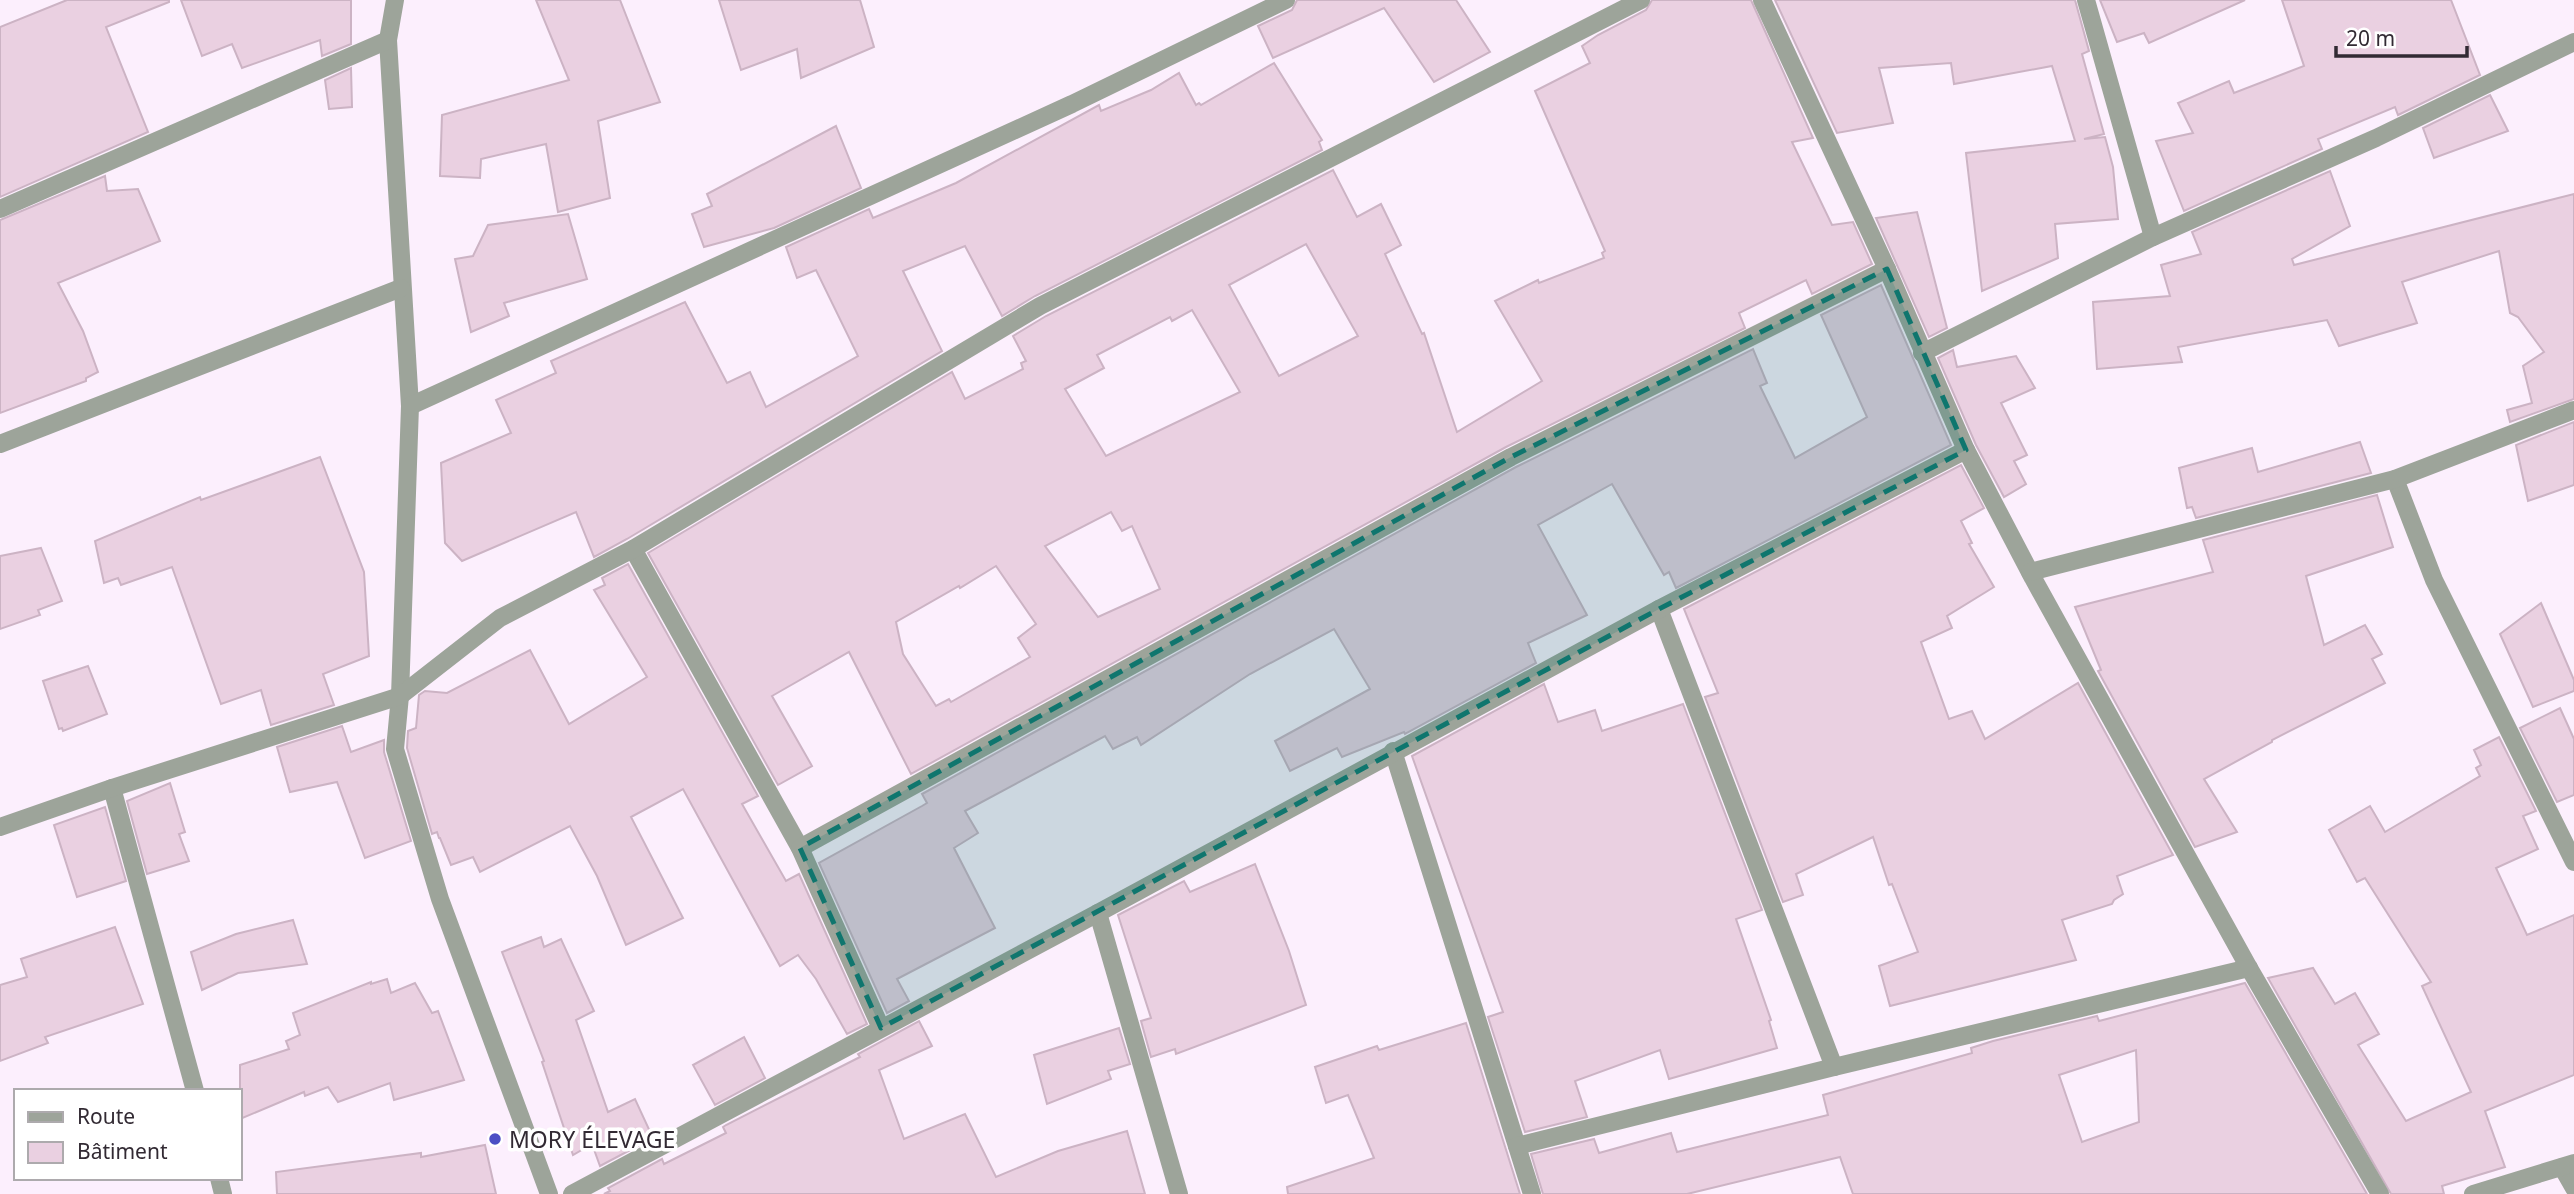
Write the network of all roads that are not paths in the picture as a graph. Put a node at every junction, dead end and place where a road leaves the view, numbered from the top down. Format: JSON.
{"nodes":[{"id":1,"x":394,"y":0,"type":"edge"},
{"id":2,"x":1286,"y":0,"type":"edge"},
{"id":3,"x":1641,"y":0,"type":"edge"},
{"id":4,"x":1762,"y":0,"type":"edge"},
{"id":5,"x":2086,"y":0,"type":"edge"},
{"id":6,"x":388,"y":40,"type":"junction"},
{"id":7,"x":2574,"y":42,"type":"edge"},
{"id":8,"x":0,"y":209,"type":"edge"},
{"id":9,"x":2153,"y":237,"type":"junction"},
{"id":10,"x":1887,"y":270,"type":"junction"},
{"id":11,"x":401,"y":288,"type":"junction"},
{"id":12,"x":1922,"y":353,"type":"junction"},
{"id":13,"x":410,"y":406,"type":"junction"},
{"id":14,"x":2574,"y":410,"type":"edge"},
{"id":15,"x":0,"y":444,"type":"edge"},
{"id":16,"x":1966,"y":450,"type":"junction"},
{"id":17,"x":2395,"y":479,"type":"junction"},
{"id":18,"x":633,"y":549,"type":"junction"},
{"id":19,"x":2030,"y":572,"type":"junction"},
{"id":20,"x":1659,"y":609,"type":"junction"},
{"id":21,"x":400,"y":696,"type":"junction"},
{"id":22,"x":1393,"y":751,"type":"junction"},
{"id":23,"x":112,"y":788,"type":"junction"},
{"id":24,"x":0,"y":827,"type":"edge"},
{"id":25,"x":800,"y":848,"type":"junction"},
{"id":26,"x":2574,"y":862,"type":"edge"},
{"id":27,"x":1098,"y":913,"type":"junction"},
{"id":28,"x":2249,"y":968,"type":"junction"},
{"id":29,"x":881,"y":1028,"type":"junction"},
{"id":30,"x":1834,"y":1067,"type":"junction"},
{"id":31,"x":194,"y":1089,"type":"edge"},
{"id":32,"x":1517,"y":1146,"type":"junction"},
{"id":33,"x":2568,"y":1165,"type":"edge"},
{"id":34,"x":2574,"y":1188,"type":"edge"},
{"id":35,"x":549,"y":1194,"type":"edge"},
{"id":36,"x":572,"y":1194,"type":"edge"},
{"id":37,"x":1179,"y":1194,"type":"edge"},
{"id":38,"x":1532,"y":1194,"type":"edge"},
{"id":39,"x":2380,"y":1194,"type":"edge"},
{"id":40,"x":2473,"y":1194,"type":"edge"}],
"edges":[{"from":1,"to":6,"type":"street"},
{"from":2,"to":13,"type":"street"},
{"from":3,"to":18,"type":"street"},
{"from":4,"to":10,"type":"street"},
{"from":5,"to":9,"type":"street"},
{"from":6,"to":8,"type":"street"},
{"from":6,"to":11,"type":"street"},
{"from":7,"to":9,"type":"street"},
{"from":9,"to":12,"type":"street"},
{"from":10,"to":12,"type":"street"},
{"from":10,"to":25,"type":"street"},
{"from":11,"to":13,"type":"street"},
{"from":11,"to":15,"type":"street"},
{"from":12,"to":16,"type":"street"},
{"from":13,"to":21,"type":"street"},
{"from":14,"to":17,"type":"street"},
{"from":16,"to":19,"type":"street"},
{"from":16,"to":20,"type":"street"},
{"from":17,"to":19,"type":"street"},
{"from":17,"to":26,"type":"street"},
{"from":18,"to":21,"type":"street"},
{"from":18,"to":25,"type":"street"},
{"from":19,"to":28,"type":"street"},
{"from":20,"to":22,"type":"street"},
{"from":20,"to":30,"type":"street"},
{"from":21,"to":23,"type":"street"},
{"from":21,"to":35,"type":"street"},
{"from":22,"to":27,"type":"street"},
{"from":22,"to":32,"type":"street"},
{"from":23,"to":24,"type":"street"},
{"from":23,"to":31,"type":"street"},
{"from":25,"to":29,"type":"street"},
{"from":27,"to":29,"type":"street"},
{"from":27,"to":37,"type":"street"},
{"from":28,"to":30,"type":"street"},
{"from":28,"to":32,"type":"street"},
{"from":28,"to":39,"type":"street"},
{"from":29,"to":36,"type":"street"},
{"from":30,"to":32,"type":"street"},
{"from":32,"to":38,"type":"street"},
{"from":33,"to":34,"type":"street"},
{"from":33,"to":40,"type":"street"}]}
